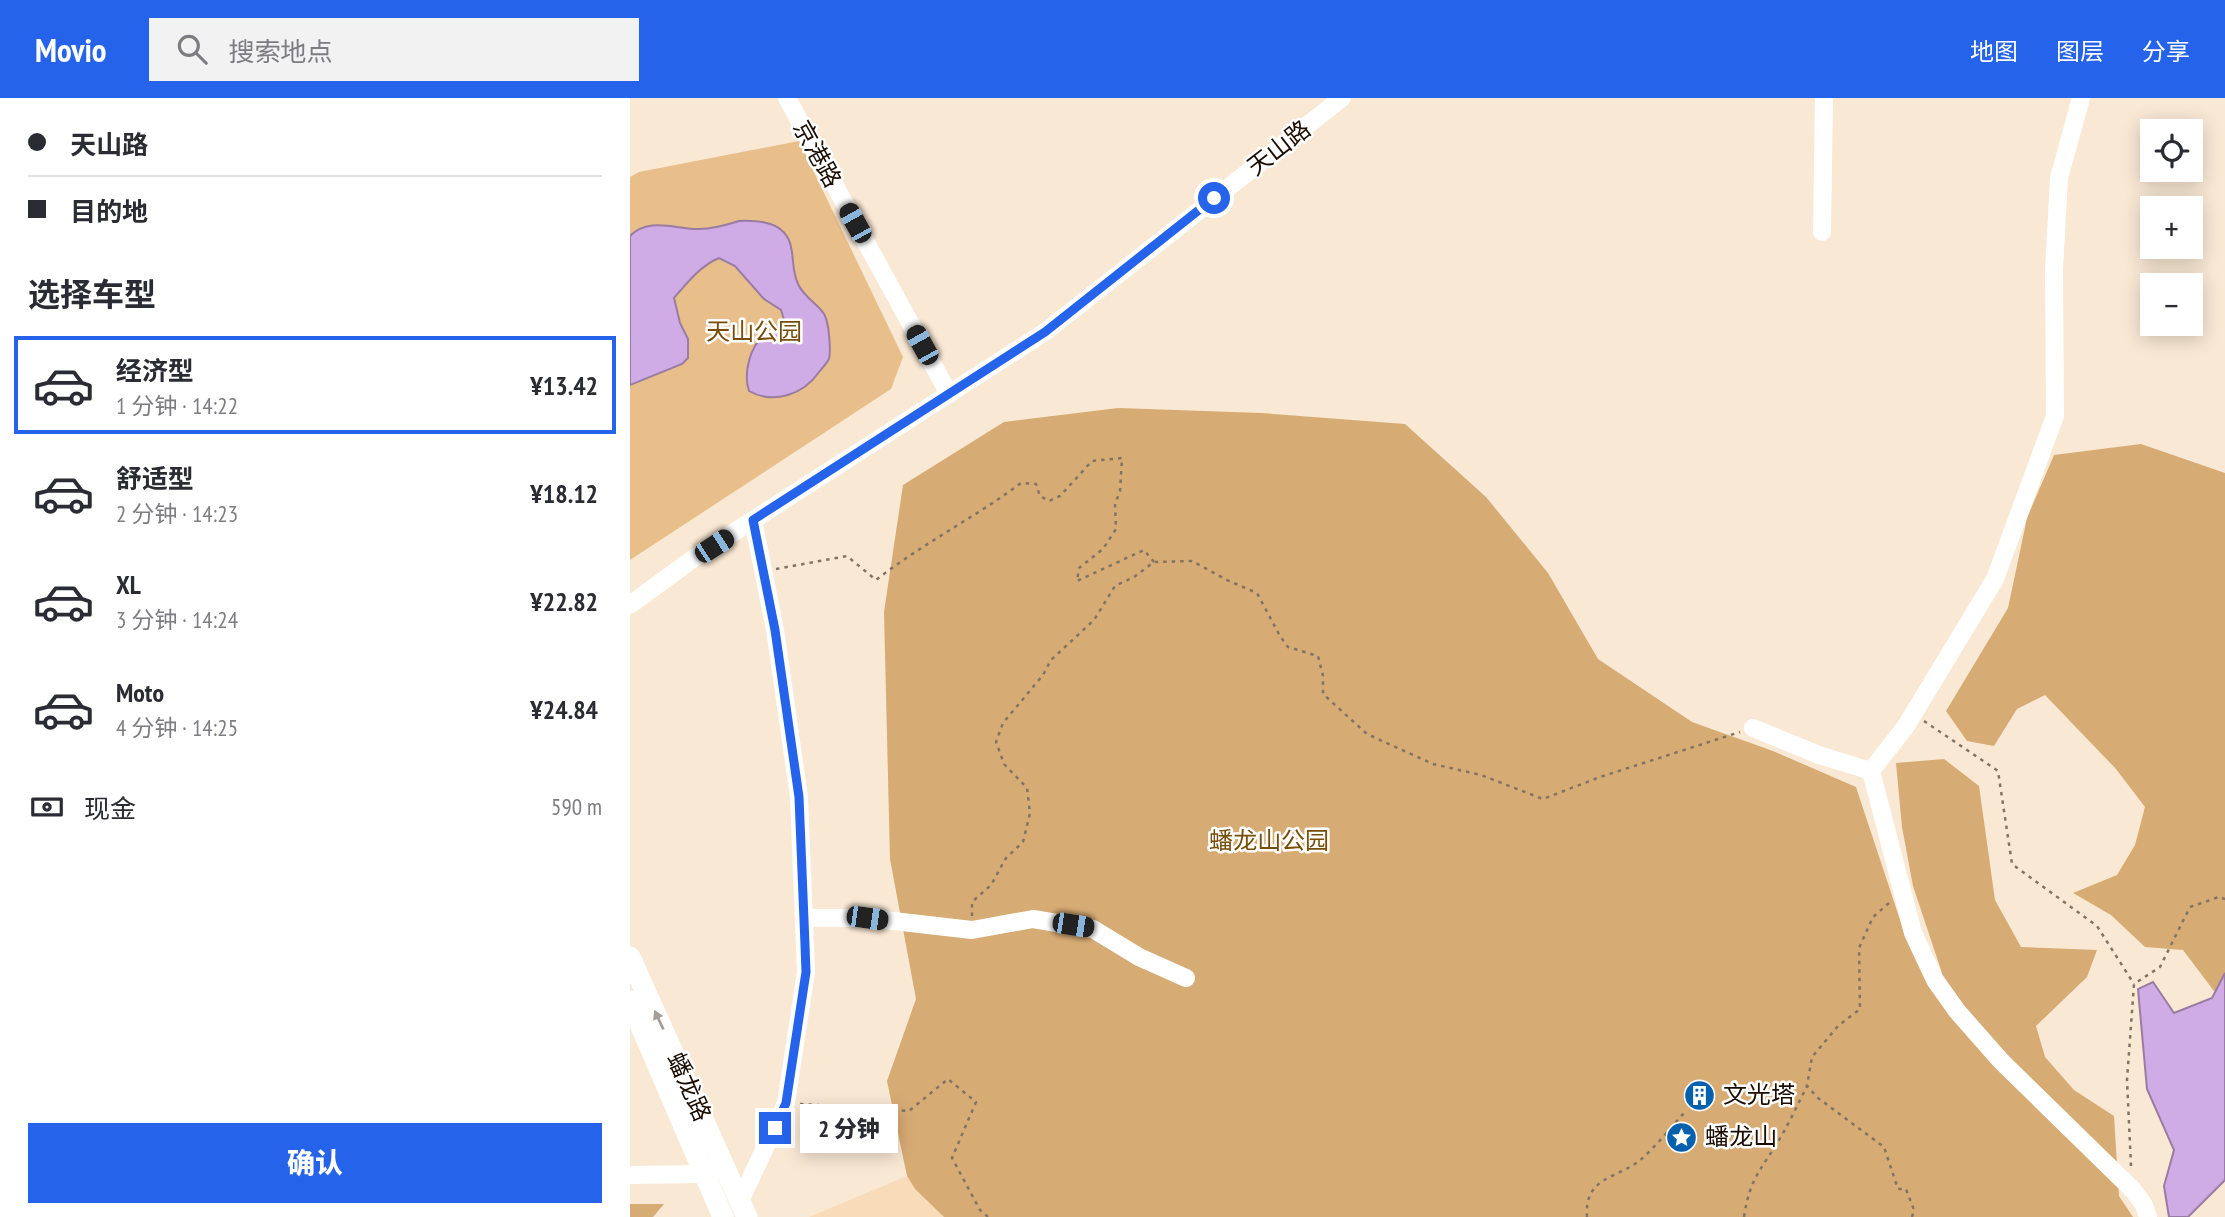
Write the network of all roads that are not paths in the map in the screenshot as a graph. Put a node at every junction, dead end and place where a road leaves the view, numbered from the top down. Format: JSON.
{"nodes":[{"id":1,"x":787,"y":98,"type":"edge"},
{"id":2,"x":1342,"y":98,"type":"edge"},
{"id":3,"x":1824,"y":98,"type":"edge"},
{"id":4,"x":2081,"y":98,"type":"edge"},
{"id":5,"x":1822,"y":232,"type":"dead end"},
{"id":6,"x":948,"y":394,"type":"junction"},
{"id":7,"x":753,"y":520,"type":"junction"},
{"id":8,"x":630,"y":605,"type":"edge"},
{"id":9,"x":1753,"y":728,"type":"road end"},
{"id":10,"x":1871,"y":771,"type":"junction"},
{"id":11,"x":804,"y":918,"type":"junction"},
{"id":12,"x":630,"y":957,"type":"edge"},
{"id":13,"x":1186,"y":978,"type":"dead end"},
{"id":14,"x":630,"y":1002,"type":"edge"},
{"id":15,"x":714,"y":1170,"type":"junction"},
{"id":16,"x":630,"y":1175,"type":"edge"},
{"id":17,"x":743,"y":1209,"type":"edge"},
{"id":18,"x":723,"y":1217,"type":"edge"},
{"id":19,"x":2148,"y":1217,"type":"edge"}],
"edges":[{"from":1,"to":6,"type":"street","name":"京港路"},
{"from":2,"to":6,"type":"street","name":"天山路"},
{"from":3,"to":5,"type":"street"},
{"from":4,"to":10,"type":"street"},
{"from":6,"to":7,"type":"street","name":"天山路"},
{"from":7,"to":8,"type":"street","name":"天山路"},
{"from":7,"to":11,"type":"street"},
{"from":9,"to":10,"type":"street"},
{"from":10,"to":19,"type":"street"},
{"from":11,"to":13,"type":"street"},
{"from":11,"to":17,"type":"street"},
{"from":15,"to":12,"type":"main road","name":"蟠龙路","one_way":true},
{"from":14,"to":15,"type":"main road","name":"蟠龙路"},
{"from":15,"to":16,"type":"street"},
{"from":15,"to":17,"type":"main road","name":"蟠龙路"},
{"from":15,"to":18,"type":"main road","name":"蟠龙路"}]}
